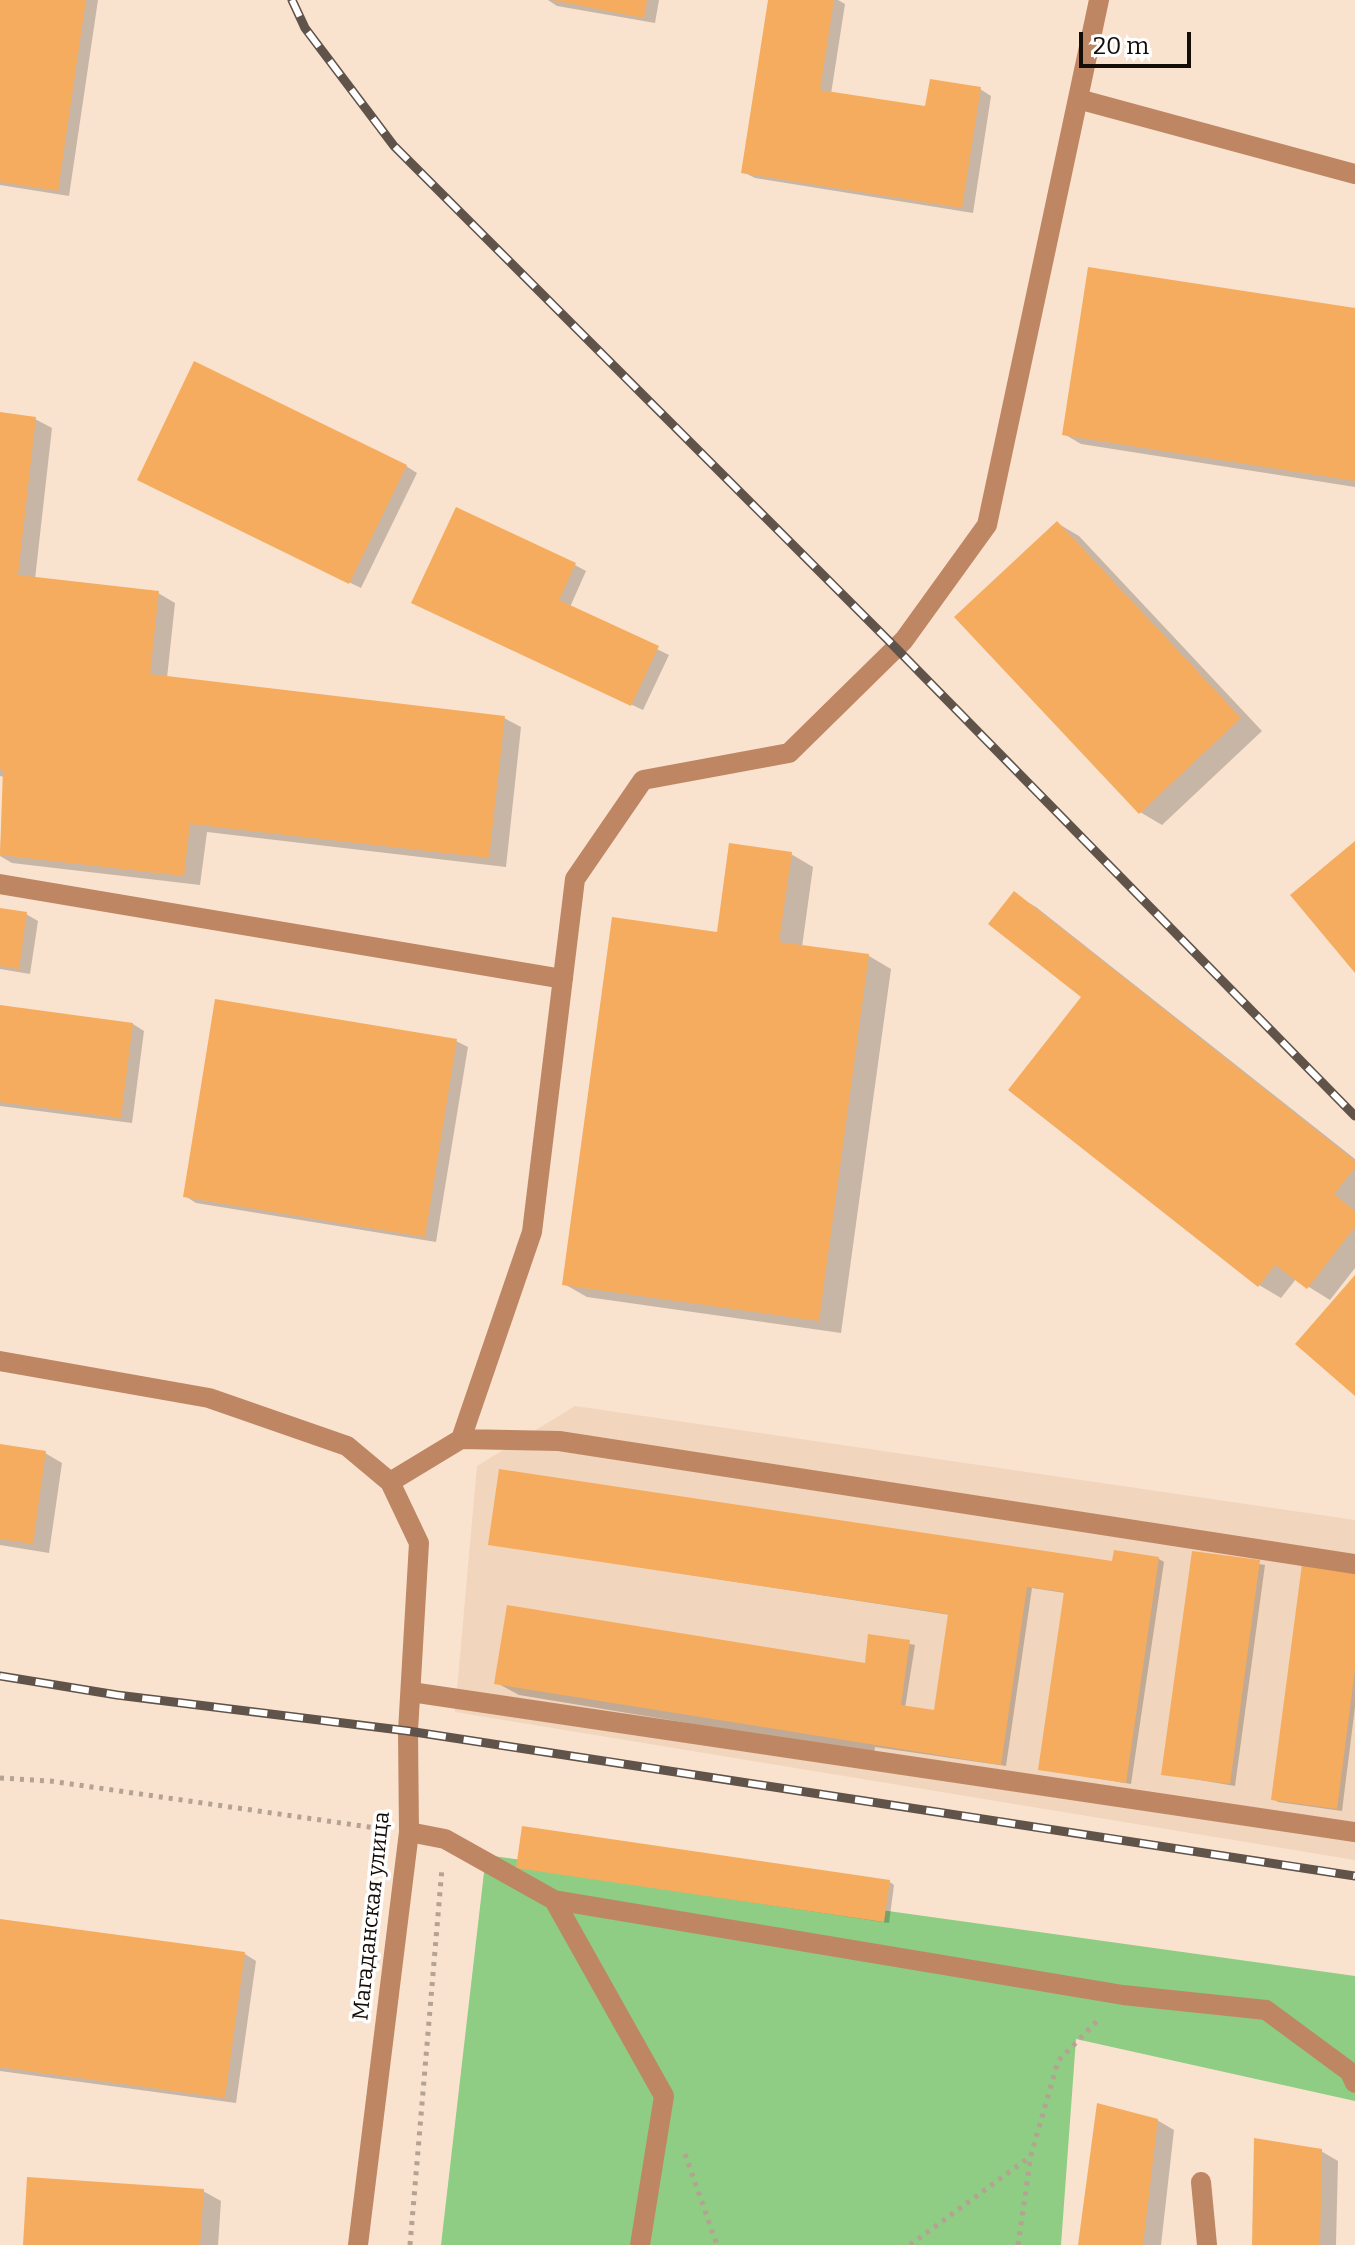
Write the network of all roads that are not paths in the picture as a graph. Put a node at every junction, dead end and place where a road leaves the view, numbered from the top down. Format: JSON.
{"nodes":[{"id":1,"x":1099,"y":0,"type":"edge"},
{"id":2,"x":1078,"y":99,"type":"junction"},
{"id":3,"x":1355,"y":174,"type":"edge"},
{"id":4,"x":0,"y":884,"type":"edge"},
{"id":5,"x":563,"y":979,"type":"junction"},
{"id":6,"x":0,"y":1361,"type":"edge"},
{"id":7,"x":461,"y":1439,"type":"junction"},
{"id":8,"x":390,"y":1482,"type":"junction"},
{"id":9,"x":1355,"y":1564,"type":"edge"},
{"id":10,"x":411,"y":1692,"type":"junction"},
{"id":11,"x":409,"y":1832,"type":"junction"},
{"id":12,"x":1355,"y":1832,"type":"edge"},
{"id":13,"x":554,"y":1900,"type":"junction"},
{"id":14,"x":1355,"y":2083,"type":"edge"},
{"id":15,"x":1201,"y":2182,"type":"dead end"},
{"id":16,"x":358,"y":2245,"type":"edge"},
{"id":17,"x":640,"y":2245,"type":"edge"},
{"id":18,"x":1207,"y":2245,"type":"edge"}],
"edges":[{"from":1,"to":2,"type":"street"},
{"from":2,"to":3,"type":"street"},
{"from":2,"to":5,"type":"street"},
{"from":4,"to":5,"type":"street"},
{"from":5,"to":7,"type":"street"},
{"from":6,"to":8,"type":"street"},
{"from":7,"to":8,"type":"street"},
{"from":7,"to":9,"type":"street"},
{"from":8,"to":10,"type":"street","name":"Магаданская улица"},
{"from":10,"to":11,"type":"street","name":"Магаданская улица"},
{"from":10,"to":12,"type":"street"},
{"from":11,"to":13,"type":"street"},
{"from":11,"to":16,"type":"street","name":"Магаданская улица"},
{"from":13,"to":14,"type":"street"},
{"from":13,"to":17,"type":"street"},
{"from":15,"to":18,"type":"street"}]}
